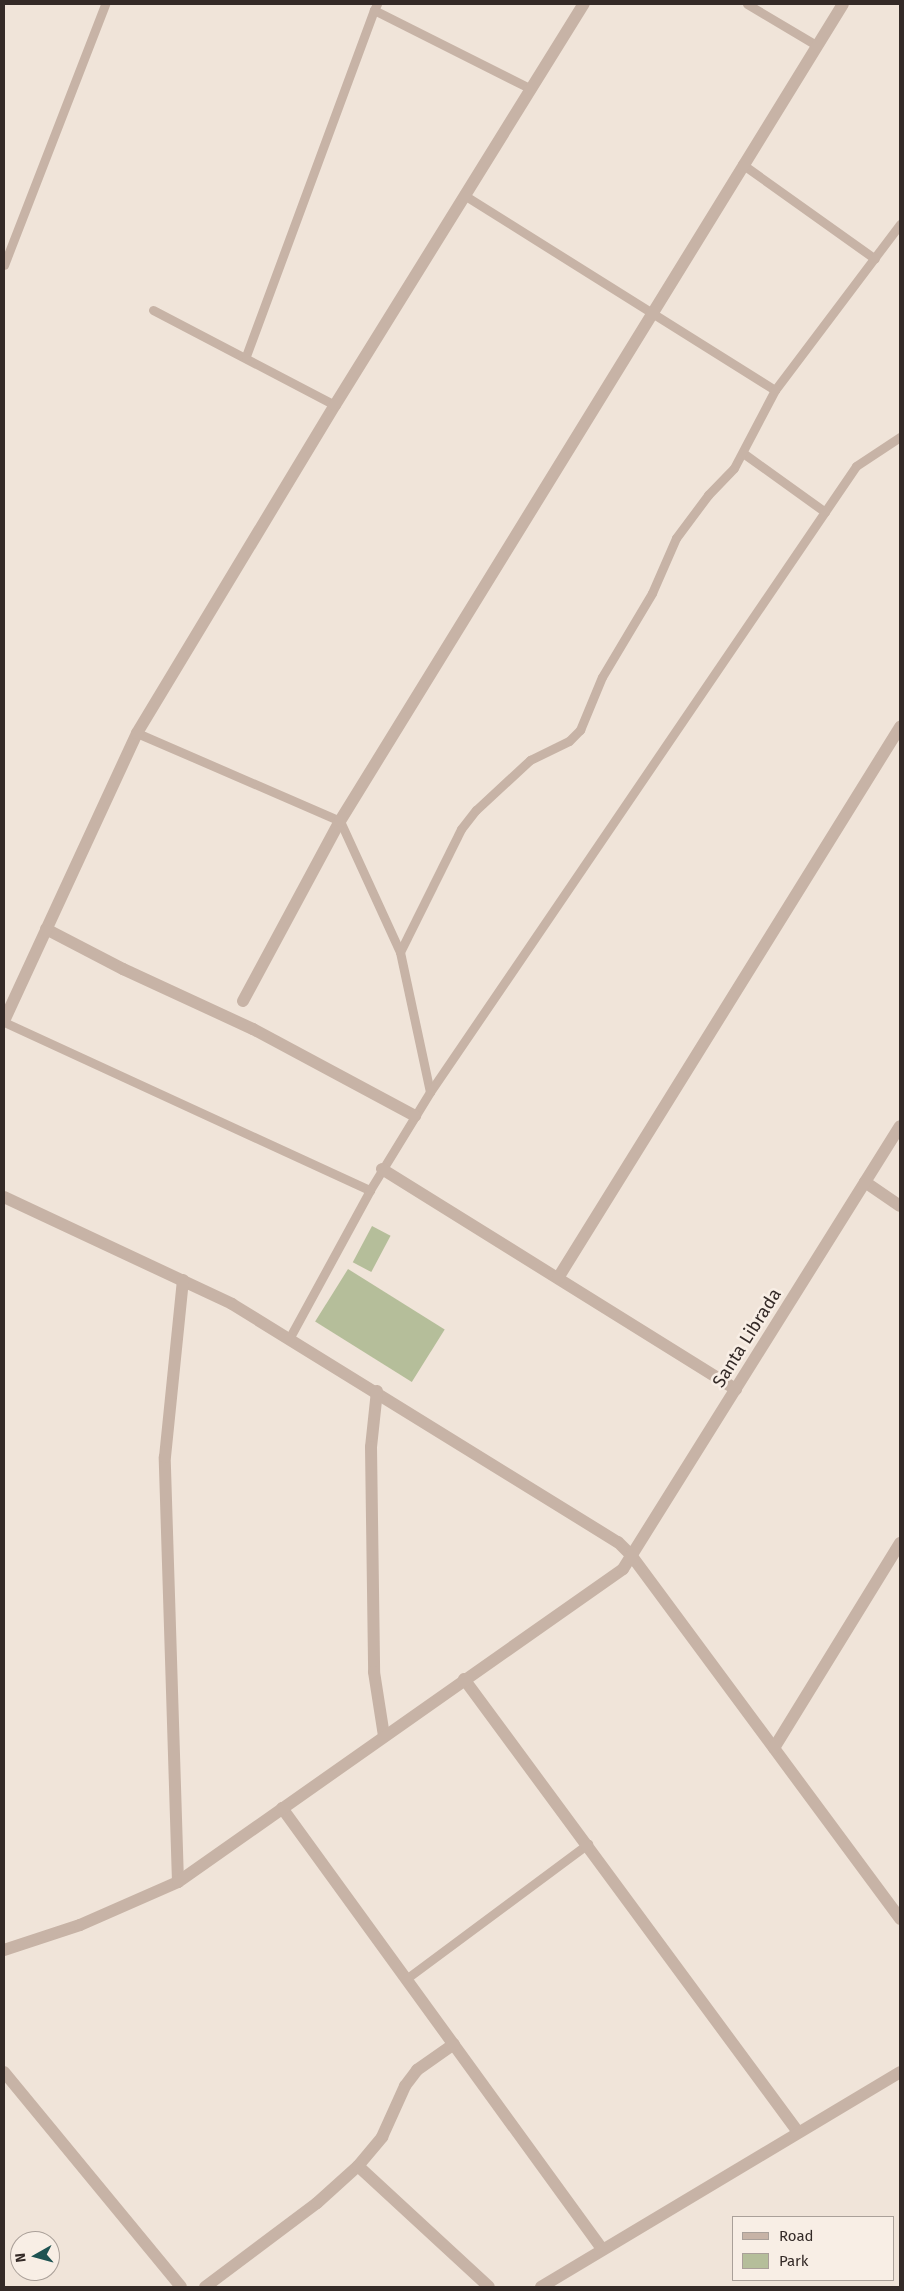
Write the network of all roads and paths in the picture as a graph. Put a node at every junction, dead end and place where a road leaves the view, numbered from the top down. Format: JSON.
{"nodes":[{"id":1,"x":105,"y":4,"type":"edge"},
{"id":2,"x":584,"y":4,"type":"edge"},
{"id":3,"x":747,"y":4,"type":"edge"},
{"id":4,"x":843,"y":4,"type":"edge"},
{"id":5,"x":375,"y":7,"type":"edge"},
{"id":6,"x":816,"y":45,"type":"junction"},
{"id":7,"x":531,"y":89,"type":"junction"},
{"id":8,"x":742,"y":164,"type":"junction"},
{"id":9,"x":464,"y":194,"type":"junction"},
{"id":10,"x":900,"y":224,"type":"edge"},
{"id":11,"x":875,"y":260,"type":"junction"},
{"id":12,"x":4,"y":265,"type":"edge"},
{"id":13,"x":153,"y":310,"type":"dead end"},
{"id":14,"x":652,"y":312,"type":"junction"},
{"id":15,"x":246,"y":356,"type":"junction"},
{"id":16,"x":775,"y":390,"type":"junction"},
{"id":17,"x":335,"y":405,"type":"junction"},
{"id":18,"x":900,"y":437,"type":"edge"},
{"id":19,"x":743,"y":453,"type":"junction"},
{"id":20,"x":824,"y":512,"type":"junction"},
{"id":21,"x":900,"y":727,"type":"edge"},
{"id":22,"x":137,"y":733,"type":"junction"},
{"id":23,"x":340,"y":821,"type":"junction"},
{"id":24,"x":46,"y":929,"type":"junction"},
{"id":25,"x":400,"y":952,"type":"junction"},
{"id":26,"x":243,"y":1001,"type":"dead end"},
{"id":27,"x":4,"y":1021,"type":"edge"},
{"id":28,"x":430,"y":1092,"type":"junction"},
{"id":29,"x":415,"y":1116,"type":"junction"},
{"id":30,"x":900,"y":1126,"type":"edge"},
{"id":31,"x":382,"y":1170,"type":"junction"},
{"id":32,"x":865,"y":1182,"type":"junction"},
{"id":33,"x":370,"y":1190,"type":"junction"},
{"id":34,"x":4,"y":1197,"type":"edge"},
{"id":35,"x":900,"y":1206,"type":"edge"},
{"id":36,"x":558,"y":1278,"type":"junction"},
{"id":37,"x":183,"y":1280,"type":"junction"},
{"id":38,"x":290,"y":1337,"type":"junction"},
{"id":39,"x":736,"y":1389,"type":"junction"},
{"id":40,"x":377,"y":1391,"type":"junction"},
{"id":41,"x":900,"y":1543,"type":"edge"},
{"id":42,"x":631,"y":1555,"type":"junction"},
{"id":43,"x":464,"y":1679,"type":"junction"},
{"id":44,"x":384,"y":1736,"type":"junction"},
{"id":45,"x":774,"y":1748,"type":"junction"},
{"id":46,"x":282,"y":1808,"type":"junction"},
{"id":47,"x":588,"y":1844,"type":"junction"},
{"id":48,"x":178,"y":1882,"type":"junction"},
{"id":49,"x":900,"y":1919,"type":"edge"},
{"id":50,"x":4,"y":1950,"type":"edge"},
{"id":51,"x":406,"y":1979,"type":"junction"},
{"id":52,"x":454,"y":2044,"type":"junction"},
{"id":53,"x":4,"y":2072,"type":"edge"},
{"id":54,"x":900,"y":2072,"type":"edge"},
{"id":55,"x":798,"y":2132,"type":"junction"},
{"id":56,"x":358,"y":2166,"type":"junction"},
{"id":57,"x":602,"y":2249,"type":"junction"},
{"id":58,"x":181,"y":2287,"type":"edge"},
{"id":59,"x":205,"y":2287,"type":"edge"},
{"id":60,"x":489,"y":2287,"type":"edge"},
{"id":61,"x":541,"y":2287,"type":"edge"}],
"edges":[{"from":1,"to":12,"type":"lane"},
{"from":2,"to":7,"type":"street"},
{"from":3,"to":6,"type":"lane"},
{"from":4,"to":6,"type":"street"},
{"from":5,"to":7,"type":"lane"},
{"from":5,"to":15,"type":"lane"},
{"from":6,"to":8,"type":"street"},
{"from":7,"to":9,"type":"street"},
{"from":8,"to":11,"type":"lane"},
{"from":8,"to":14,"type":"street"},
{"from":9,"to":14,"type":"lane"},
{"from":9,"to":17,"type":"street"},
{"from":10,"to":11,"type":"lane"},
{"from":11,"to":16,"type":"lane"},
{"from":13,"to":15,"type":"lane"},
{"from":14,"to":16,"type":"lane"},
{"from":14,"to":23,"type":"street"},
{"from":15,"to":17,"type":"lane"},
{"from":16,"to":19,"type":"lane"},
{"from":17,"to":22,"type":"street"},
{"from":18,"to":20,"type":"lane"},
{"from":19,"to":20,"type":"lane"},
{"from":19,"to":25,"type":"lane"},
{"from":20,"to":28,"type":"lane"},
{"from":21,"to":36,"type":"street"},
{"from":22,"to":23,"type":"lane"},
{"from":22,"to":24,"type":"street"},
{"from":23,"to":25,"type":"lane"},
{"from":23,"to":26,"type":"street"},
{"from":24,"to":27,"type":"street"},
{"from":24,"to":29,"type":"street"},
{"from":25,"to":28,"type":"lane"},
{"from":27,"to":33,"type":"lane"},
{"from":28,"to":29,"type":"lane"},
{"from":29,"to":31,"type":"lane"},
{"from":30,"to":32,"type":"street","name":"Santa Librada"},
{"from":31,"to":33,"type":"lane"},
{"from":31,"to":36,"type":"street"},
{"from":32,"to":35,"type":"street"},
{"from":32,"to":39,"type":"street","name":"Santa Librada"},
{"from":33,"to":38,"type":"lane"},
{"from":34,"to":37,"type":"street"},
{"from":36,"to":39,"type":"street"},
{"from":37,"to":38,"type":"street"},
{"from":37,"to":48,"type":"street"},
{"from":38,"to":40,"type":"street"},
{"from":39,"to":42,"type":"street","name":"Santa Librada"},
{"from":40,"to":42,"type":"street"},
{"from":40,"to":44,"type":"street"},
{"from":41,"to":45,"type":"street"},
{"from":42,"to":43,"type":"street","name":"Santa Librada"},
{"from":42,"to":45,"type":"street"},
{"from":43,"to":44,"type":"street"},
{"from":43,"to":47,"type":"street"},
{"from":44,"to":46,"type":"street"},
{"from":45,"to":49,"type":"street"},
{"from":46,"to":48,"type":"street"},
{"from":46,"to":51,"type":"street"},
{"from":47,"to":51,"type":"lane"},
{"from":47,"to":55,"type":"street"},
{"from":48,"to":50,"type":"street"},
{"from":51,"to":52,"type":"street"},
{"from":52,"to":56,"type":"street"},
{"from":52,"to":57,"type":"street"},
{"from":53,"to":58,"type":"street"},
{"from":54,"to":55,"type":"street"},
{"from":55,"to":57,"type":"street"},
{"from":56,"to":59,"type":"street"},
{"from":56,"to":60,"type":"street"},
{"from":57,"to":61,"type":"street"}]}
